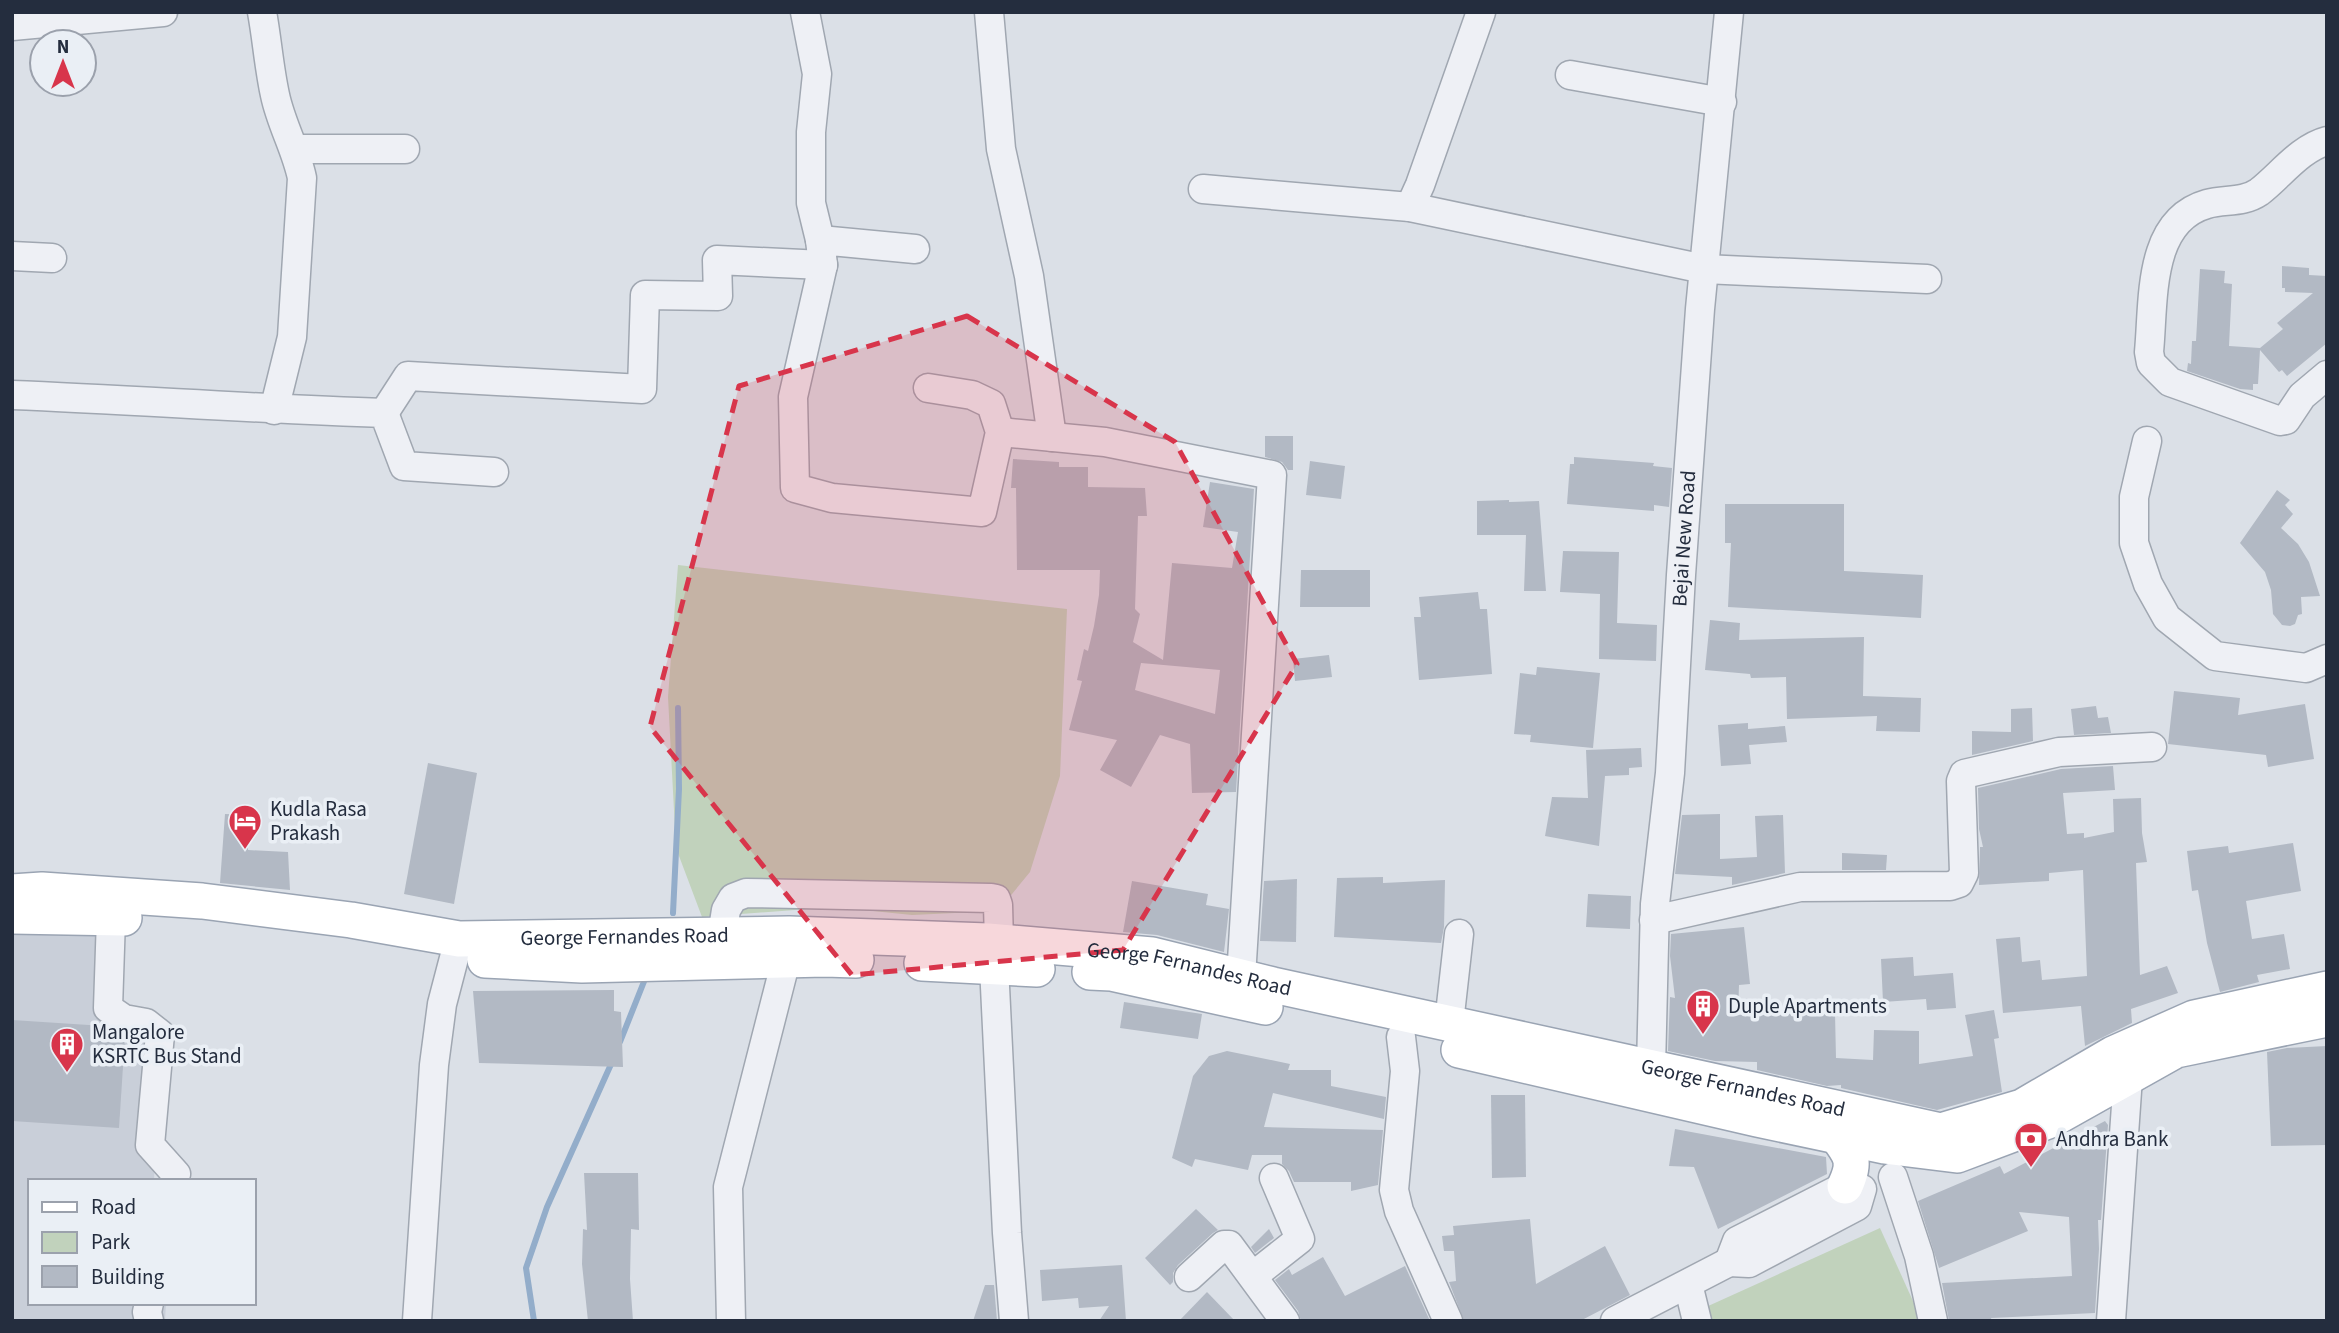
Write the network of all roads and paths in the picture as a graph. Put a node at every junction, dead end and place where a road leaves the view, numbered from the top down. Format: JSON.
{"nodes":[{"id":1,"x":163,"y":12,"type":"edge"},
{"id":2,"x":262,"y":12,"type":"edge"},
{"id":3,"x":805,"y":12,"type":"edge"},
{"id":4,"x":989,"y":12,"type":"edge"},
{"id":5,"x":1481,"y":12,"type":"edge"},
{"id":6,"x":1729,"y":12,"type":"edge"},
{"id":7,"x":12,"y":26,"type":"edge"},
{"id":8,"x":1570,"y":75,"type":"dead end"},
{"id":9,"x":1722,"y":103,"type":"junction"},
{"id":10,"x":2327,"y":141,"type":"edge"},
{"id":11,"x":294,"y":149,"type":"junction"},
{"id":12,"x":405,"y":149,"type":"dead end"},
{"id":13,"x":1203,"y":189,"type":"dead end"},
{"id":14,"x":1410,"y":207,"type":"junction"},
{"id":15,"x":915,"y":248,"type":"dead end"},
{"id":16,"x":821,"y":252,"type":"junction"},
{"id":17,"x":12,"y":256,"type":"edge"},
{"id":18,"x":52,"y":257,"type":"dead end"},
{"id":19,"x":1704,"y":268,"type":"junction"},
{"id":20,"x":1927,"y":278,"type":"dead end"},
{"id":21,"x":2327,"y":376,"type":"edge"},
{"id":22,"x":928,"y":388,"type":"dead end"},
{"id":23,"x":12,"y":395,"type":"edge"},
{"id":24,"x":274,"y":410,"type":"junction"},
{"id":25,"x":384,"y":413,"type":"junction"},
{"id":26,"x":1000,"y":432,"type":"junction"},
{"id":27,"x":1052,"y":437,"type":"junction"},
{"id":28,"x":2147,"y":440,"type":"dead end"},
{"id":29,"x":494,"y":472,"type":"dead end"},
{"id":30,"x":2327,"y":659,"type":"edge"},
{"id":31,"x":2152,"y":747,"type":"dead end"},
{"id":32,"x":12,"y":892,"type":"edge"},
{"id":33,"x":12,"y":916,"type":"edge"},
{"id":34,"x":111,"y":918,"type":"junction"},
{"id":35,"x":1654,"y":920,"type":"junction"},
{"id":36,"x":1459,"y":934,"type":"dead end"},
{"id":37,"x":456,"y":949,"type":"junction"},
{"id":38,"x":997,"y":954,"type":"junction"},
{"id":39,"x":786,"y":960,"type":"junction"},
{"id":40,"x":1241,"y":977,"type":"junction"},
{"id":41,"x":2327,"y":989,"type":"edge"},
{"id":42,"x":2327,"y":1019,"type":"edge"},
{"id":43,"x":1449,"y":1023,"type":"junction"},
{"id":44,"x":1401,"y":1037,"type":"junction"},
{"id":45,"x":2128,"y":1077,"type":"junction"},
{"id":46,"x":1649,"y":1081,"type":"junction"},
{"id":47,"x":1837,"y":1136,"type":"junction"},
{"id":48,"x":1943,"y":1140,"type":"junction"},
{"id":49,"x":1893,"y":1177,"type":"junction"},
{"id":50,"x":1274,"y":1178,"type":"dead end"},
{"id":51,"x":175,"y":1179,"type":"edge"},
{"id":52,"x":1854,"y":1188,"type":"junction"},
{"id":53,"x":1253,"y":1276,"type":"junction"},
{"id":54,"x":1189,"y":1278,"type":"dead end"},
{"id":55,"x":1688,"y":1284,"type":"junction"},
{"id":56,"x":416,"y":1321,"type":"edge"},
{"id":57,"x":731,"y":1321,"type":"edge"},
{"id":58,"x":1014,"y":1321,"type":"edge"},
{"id":59,"x":1285,"y":1321,"type":"edge"},
{"id":60,"x":1448,"y":1321,"type":"edge"},
{"id":61,"x":1615,"y":1321,"type":"edge"},
{"id":62,"x":1697,"y":1321,"type":"edge"},
{"id":63,"x":1933,"y":1321,"type":"edge"},
{"id":64,"x":2111,"y":1321,"type":"edge"}],
"edges":[{"from":1,"to":7,"type":"street"},
{"from":2,"to":11,"type":"street"},
{"from":3,"to":16,"type":"street"},
{"from":4,"to":27,"type":"street"},
{"from":5,"to":14,"type":"street"},
{"from":6,"to":9,"type":"street","name":"Bejai New Road"},
{"from":8,"to":9,"type":"street"},
{"from":9,"to":19,"type":"street","name":"Bejai New Road"},
{"from":10,"to":21,"type":"street"},
{"from":11,"to":12,"type":"street"},
{"from":11,"to":24,"type":"street"},
{"from":13,"to":14,"type":"street"},
{"from":14,"to":19,"type":"street"},
{"from":15,"to":16,"type":"street"},
{"from":16,"to":25,"type":"street"},
{"from":16,"to":26,"type":"street"},
{"from":17,"to":18,"type":"street"},
{"from":19,"to":20,"type":"street"},
{"from":19,"to":35,"type":"street","name":"Bejai New Road"},
{"from":22,"to":26,"type":"street"},
{"from":23,"to":24,"type":"street"},
{"from":24,"to":25,"type":"street"},
{"from":25,"to":29,"type":"street"},
{"from":26,"to":27,"type":"street"},
{"from":27,"to":40,"type":"street"},
{"from":28,"to":30,"type":"street"},
{"from":31,"to":35,"type":"street"},
{"from":32,"to":37,"type":"main road","name":"George Fernandes Road"},
{"from":33,"to":34,"type":"main road","name":"George Fernandes Road"},
{"from":34,"to":37,"type":"main road","name":"George Fernandes Road"},
{"from":34,"to":51,"type":"street"},
{"from":35,"to":46,"type":"street","name":"Bejai New Road"},
{"from":36,"to":43,"type":"street"},
{"from":37,"to":38,"type":"main road","name":"George Fernandes Road"},
{"from":37,"to":39,"type":"main road","name":"George Fernandes Road"},
{"from":37,"to":56,"type":"street"},
{"from":38,"to":39,"type":"main road","name":"George Fernandes Road"},
{"from":38,"to":40,"type":"main road","name":"George Fernandes Road"},
{"from":38,"to":44,"type":"main road","name":"George Fernandes Road"},
{"from":38,"to":58,"type":"street"},
{"from":39,"to":57,"type":"street"},
{"from":40,"to":43,"type":"main road","name":"George Fernandes Road"},
{"from":41,"to":48,"type":"main road","name":"George Fernandes Road"},
{"from":42,"to":45,"type":"main road","name":"George Fernandes Road"},
{"from":43,"to":46,"type":"main road","name":"George Fernandes Road"},
{"from":44,"to":46,"type":"main road","name":"George Fernandes Road"},
{"from":44,"to":60,"type":"street"},
{"from":45,"to":48,"type":"main road","name":"George Fernandes Road"},
{"from":45,"to":64,"type":"street"},
{"from":46,"to":47,"type":"main road","name":"George Fernandes Road"},
{"from":46,"to":48,"type":"main road","name":"George Fernandes Road"},
{"from":47,"to":48,"type":"main road","name":"George Fernandes Road"},
{"from":47,"to":52,"type":"main road"},
{"from":48,"to":49,"type":"street"},
{"from":49,"to":52,"type":"street"},
{"from":49,"to":63,"type":"street"},
{"from":50,"to":53,"type":"street"},
{"from":52,"to":55,"type":"street"},
{"from":53,"to":54,"type":"street"},
{"from":53,"to":59,"type":"street"},
{"from":55,"to":61,"type":"street"},
{"from":55,"to":62,"type":"street"}]}
